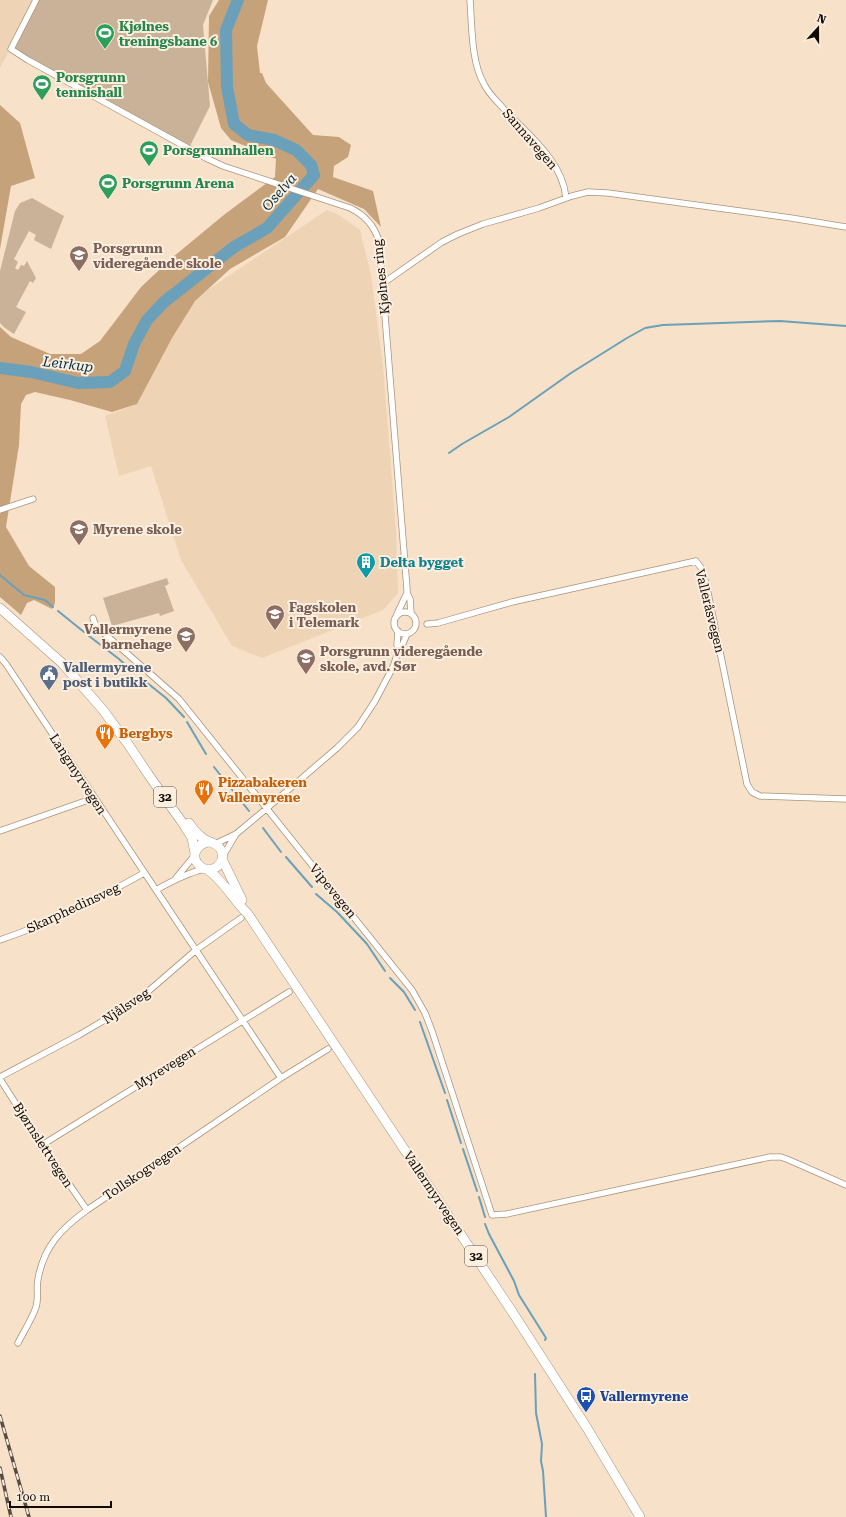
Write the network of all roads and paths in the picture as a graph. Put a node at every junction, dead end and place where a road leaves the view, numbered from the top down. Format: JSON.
{"nodes":[{"id":1,"x":36,"y":0,"type":"edge"},
{"id":2,"x":470,"y":0,"type":"edge"},
{"id":3,"x":566,"y":198,"type":"junction"},
{"id":4,"x":846,"y":227,"type":"edge"},
{"id":5,"x":382,"y":284,"type":"junction"},
{"id":6,"x":33,"y":499,"type":"dead end"},
{"id":7,"x":0,"y":510,"type":"edge"},
{"id":8,"x":407,"y":594,"type":"junction"},
{"id":9,"x":0,"y":608,"type":"edge"},
{"id":10,"x":411,"y":613,"type":"junction"},
{"id":11,"x":397,"y":614,"type":"junction"},
{"id":12,"x":0,"y":615,"type":"edge"},
{"id":13,"x":93,"y":618,"type":"dead end"},
{"id":14,"x":427,"y":624,"type":"dead end"},
{"id":15,"x":398,"y":631,"type":"junction"},
{"id":16,"x":407,"y":634,"type":"junction"},
{"id":17,"x":399,"y":649,"type":"junction"},
{"id":18,"x":0,"y":657,"type":"edge"},
{"id":19,"x":77,"y":681,"type":"junction"},
{"id":20,"x":128,"y":744,"type":"junction"},
{"id":21,"x":94,"y":798,"type":"junction"},
{"id":22,"x":846,"y":799,"type":"edge"},
{"id":23,"x":266,"y":809,"type":"junction"},
{"id":24,"x":0,"y":830,"type":"edge"},
{"id":25,"x":236,"y":834,"type":"junction"},
{"id":26,"x":212,"y":843,"type":"junction"},
{"id":27,"x":195,"y":854,"type":"junction"},
{"id":28,"x":222,"y":858,"type":"junction"},
{"id":29,"x":207,"y":870,"type":"junction"},
{"id":30,"x":144,"y":874,"type":"junction"},
{"id":31,"x":175,"y":879,"type":"junction"},
{"id":32,"x":156,"y":890,"type":"junction"},
{"id":33,"x":244,"y":916,"type":"junction"},
{"id":34,"x":0,"y":940,"type":"edge"},
{"id":35,"x":196,"y":950,"type":"junction"},
{"id":36,"x":289,"y":992,"type":"dead end"},
{"id":37,"x":243,"y":1019,"type":"junction"},
{"id":38,"x":328,"y":1049,"type":"dead end"},
{"id":39,"x":0,"y":1078,"type":"edge"},
{"id":40,"x":281,"y":1078,"type":"junction"},
{"id":41,"x":42,"y":1145,"type":"junction"},
{"id":42,"x":846,"y":1185,"type":"edge"},
{"id":43,"x":87,"y":1210,"type":"junction"},
{"id":44,"x":18,"y":1343,"type":"dead end"},
{"id":45,"x":640,"y":1517,"type":"edge"}],
"edges":[{"from":1,"to":5,"type":"street","name":"Kjølnes ring"},
{"from":2,"to":3,"type":"street","name":"Sannavegen"},
{"from":3,"to":4,"type":"street"},
{"from":3,"to":5,"type":"street"},
{"from":5,"to":8,"type":"street","name":"Kjølnes ring"},
{"from":6,"to":7,"type":"street"},
{"from":8,"to":10,"type":"street","name":"Kjølnes ring"},
{"from":8,"to":11,"type":"street"},
{"from":9,"to":19,"type":"main road","number":"32"},
{"from":10,"to":11,"type":"street"},
{"from":10,"to":16,"type":"street"},
{"from":11,"to":15,"type":"street"},
{"from":12,"to":19,"type":"main road","number":"32"},
{"from":13,"to":23,"type":"street","name":"Vipevegen"},
{"from":14,"to":22,"type":"street","name":"Valleråsvegen"},
{"from":15,"to":16,"type":"street"},
{"from":15,"to":17,"type":"street"},
{"from":16,"to":17,"type":"street"},
{"from":17,"to":23,"type":"street"},
{"from":18,"to":21,"type":"street","name":"Langmyrvegen"},
{"from":19,"to":20,"type":"main road","number":"32"},
{"from":20,"to":26,"type":"main road","number":"32"},
{"from":20,"to":27,"type":"main road","number":"32"},
{"from":21,"to":24,"type":"street"},
{"from":21,"to":30,"type":"street","name":"Langmyrvegen"},
{"from":23,"to":25,"type":"street"},
{"from":23,"to":42,"type":"street","name":"Vipevegen"},
{"from":25,"to":26,"type":"street"},
{"from":25,"to":28,"type":"street"},
{"from":26,"to":27,"type":"main road"},
{"from":26,"to":28,"type":"main road","number":"32"},
{"from":27,"to":29,"type":"main road","number":"32"},
{"from":27,"to":31,"type":"street"},
{"from":28,"to":29,"type":"main road"},
{"from":28,"to":33,"type":"main road","name":"Vallermyrvegen","number":"32"},
{"from":29,"to":31,"type":"street"},
{"from":29,"to":33,"type":"main road","name":"Vallermyrvegen","number":"32"},
{"from":30,"to":32,"type":"street","name":"Langmyrvegen"},
{"from":30,"to":34,"type":"street","name":"Skarphedinsveg"},
{"from":31,"to":32,"type":"street"},
{"from":32,"to":35,"type":"street","name":"Langmyrvegen"},
{"from":33,"to":35,"type":"street","name":"Njålsveg"},
{"from":33,"to":45,"type":"main road","name":"Vallermyrvegen","number":"32"},
{"from":35,"to":37,"type":"street","name":"Langmyrvegen"},
{"from":35,"to":39,"type":"street","name":"Njålsveg"},
{"from":36,"to":37,"type":"street","name":"Myrevegen"},
{"from":37,"to":40,"type":"street","name":"Langmyrvegen"},
{"from":37,"to":41,"type":"street","name":"Myrevegen"},
{"from":38,"to":40,"type":"street","name":"Tollskogvegen"},
{"from":39,"to":41,"type":"street","name":"Bjørnslettvegen"},
{"from":40,"to":43,"type":"street","name":"Tollskogvegen"},
{"from":41,"to":43,"type":"street","name":"Bjørnslettvegen"},
{"from":43,"to":44,"type":"street","name":"Tollskogvegen"}]}
